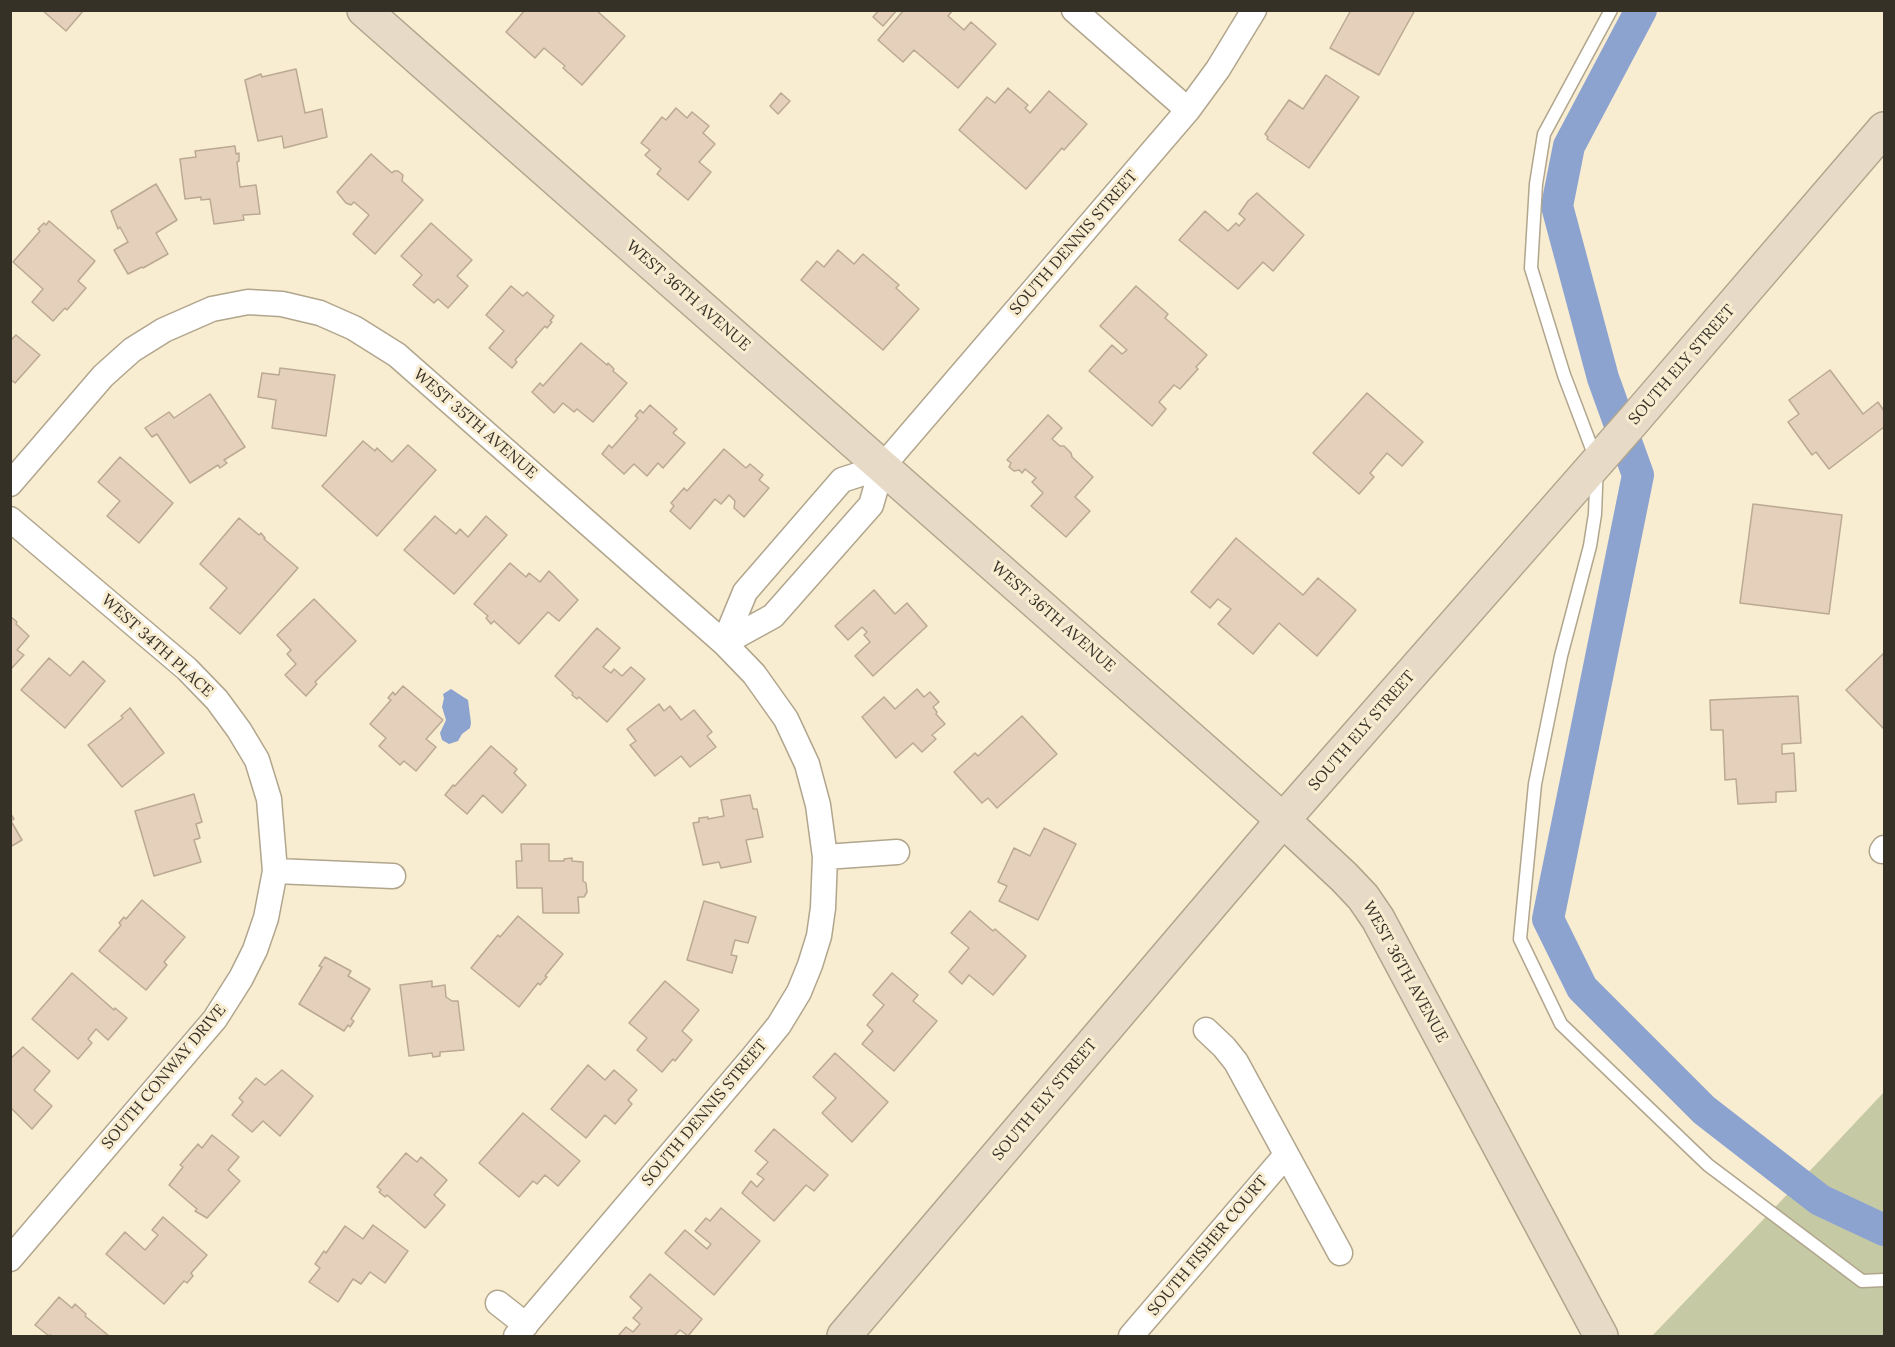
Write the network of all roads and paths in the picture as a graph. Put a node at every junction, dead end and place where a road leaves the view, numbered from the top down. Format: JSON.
{"nodes":[{"id":1,"x":364,"y":10,"type":"edge"},
{"id":2,"x":1074,"y":10,"type":"edge"},
{"id":3,"x":1254,"y":10,"type":"edge"},
{"id":4,"x":1611,"y":10,"type":"edge"},
{"id":5,"x":1188,"y":110,"type":"junction"},
{"id":6,"x":1884,"y":129,"type":"edge"},
{"id":7,"x":1604,"y":454,"type":"junction"},
{"id":8,"x":882,"y":467,"type":"junction"},
{"id":9,"x":10,"y":484,"type":"edge"},
{"id":10,"x":10,"y":519,"type":"edge"},
{"id":11,"x":724,"y":643,"type":"junction"},
{"id":12,"x":1283,"y":820,"type":"junction"},
{"id":13,"x":897,"y":852,"type":"dead end"},
{"id":14,"x":825,"y":857,"type":"junction"},
{"id":15,"x":275,"y":871,"type":"junction"},
{"id":16,"x":393,"y":876,"type":"dead end"},
{"id":17,"x":1206,"y":1030,"type":"dead end"},
{"id":18,"x":1286,"y":1155,"type":"junction"},
{"id":19,"x":1340,"y":1253,"type":"dead end"},
{"id":20,"x":10,"y":1259,"type":"edge"},
{"id":21,"x":1884,"y":1280,"type":"edge"},
{"id":22,"x":498,"y":1303,"type":"dead end"},
{"id":23,"x":521,"y":1331,"type":"edge"},
{"id":24,"x":844,"y":1336,"type":"edge"},
{"id":25,"x":1131,"y":1336,"type":"edge"},
{"id":26,"x":1601,"y":1336,"type":"edge"}],
"edges":[{"from":1,"to":8,"type":"street","name":"WEST 36TH AVENUE"},
{"from":2,"to":5,"type":"street"},
{"from":3,"to":5,"type":"street","name":"SOUTH DENNIS STREET"},
{"from":4,"to":7,"type":"lane"},
{"from":5,"to":8,"type":"street","name":"SOUTH DENNIS STREET"},
{"from":6,"to":7,"type":"street","name":"SOUTH ELY STREET"},
{"from":7,"to":12,"type":"street","name":"SOUTH ELY STREET"},
{"from":7,"to":21,"type":"lane"},
{"from":8,"to":11,"type":"street","name":"SOUTH DENNIS STREET"},
{"from":8,"to":11,"type":"street"},
{"from":8,"to":12,"type":"street","name":"WEST 36TH AVENUE"},
{"from":9,"to":11,"type":"street","name":"WEST 35TH AVENUE"},
{"from":10,"to":15,"type":"street","name":"WEST 34TH PLACE"},
{"from":11,"to":14,"type":"street","name":"WEST 35TH AVENUE"},
{"from":12,"to":24,"type":"street","name":"SOUTH ELY STREET"},
{"from":12,"to":26,"type":"street","name":"WEST 36TH AVENUE"},
{"from":13,"to":14,"type":"street"},
{"from":14,"to":23,"type":"street","name":"SOUTH DENNIS STREET"},
{"from":15,"to":16,"type":"street"},
{"from":15,"to":20,"type":"street","name":"SOUTH CONWAY DRIVE"},
{"from":17,"to":18,"type":"street"},
{"from":18,"to":19,"type":"street"},
{"from":18,"to":25,"type":"street","name":"SOUTH FISHER COURT"},
{"from":22,"to":23,"type":"street"}]}
